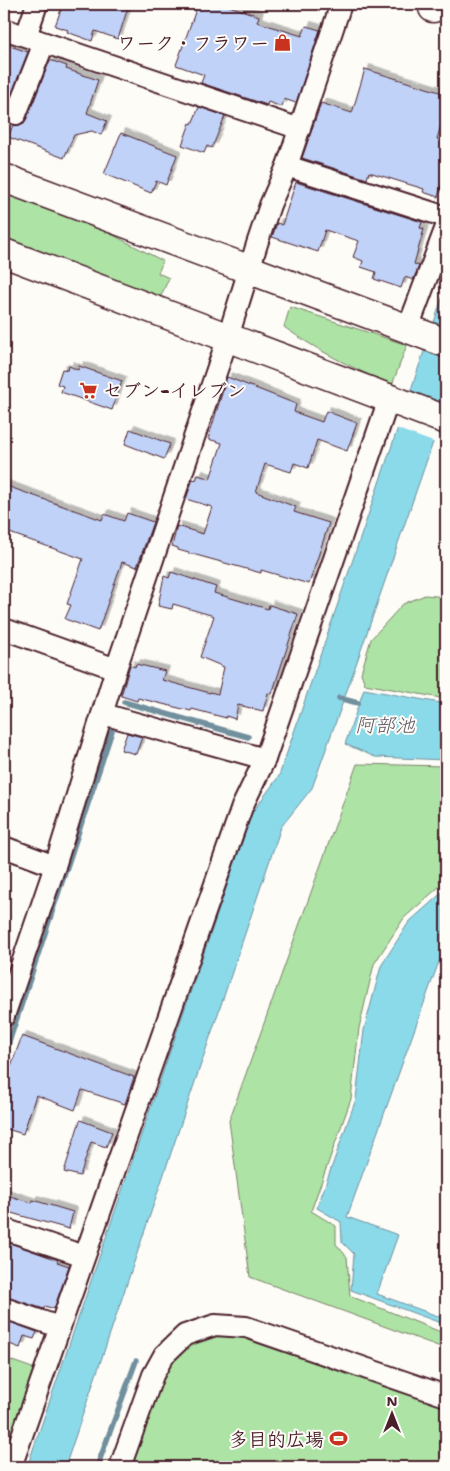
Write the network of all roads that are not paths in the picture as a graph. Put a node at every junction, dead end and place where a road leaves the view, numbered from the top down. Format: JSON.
{"nodes":[{"id":1,"x":37,"y":4,"type":"edge"},
{"id":2,"x":341,"y":4,"type":"edge"},
{"id":3,"x":4,"y":29,"type":"edge"},
{"id":4,"x":26,"y":36,"type":"junction"},
{"id":5,"x":44,"y":42,"type":"junction"},
{"id":6,"x":16,"y":114,"type":"dead end"},
{"id":7,"x":300,"y":129,"type":"junction"},
{"id":8,"x":287,"y":166,"type":"junction"},
{"id":9,"x":4,"y":178,"type":"edge"},
{"id":10,"x":446,"y":217,"type":"edge"},
{"id":11,"x":446,"y":227,"type":"edge"},
{"id":12,"x":4,"y":253,"type":"edge"},
{"id":13,"x":249,"y":271,"type":"junction"},
{"id":14,"x":414,"y":331,"type":"junction"},
{"id":15,"x":228,"y":337,"type":"junction"},
{"id":16,"x":446,"y":343,"type":"edge"},
{"id":17,"x":393,"y":400,"type":"junction"},
{"id":18,"x":446,"y":420,"type":"edge"},
{"id":19,"x":4,"y":629,"type":"edge"},
{"id":20,"x":116,"y":669,"type":"junction"},
{"id":21,"x":103,"y":714,"type":"junction"},
{"id":22,"x":265,"y":759,"type":"junction"},
{"id":23,"x":4,"y":848,"type":"edge"},
{"id":24,"x":55,"y":866,"type":"junction"},
{"id":25,"x":4,"y":1016,"type":"edge"},
{"id":26,"x":4,"y":1229,"type":"edge"},
{"id":27,"x":84,"y":1256,"type":"junction"},
{"id":28,"x":4,"y":1308,"type":"edge"},
{"id":29,"x":59,"y":1327,"type":"junction"},
{"id":30,"x":446,"y":1396,"type":"edge"},
{"id":31,"x":11,"y":1467,"type":"edge"},
{"id":32,"x":120,"y":1467,"type":"edge"}],
"edges":[{"from":1,"to":4,"type":"street"},
{"from":2,"to":7,"type":"street"},
{"from":3,"to":4,"type":"street"},
{"from":4,"to":5,"type":"street"},
{"from":5,"to":6,"type":"street"},
{"from":5,"to":7,"type":"street"},
{"from":7,"to":8,"type":"street"},
{"from":8,"to":10,"type":"street"},
{"from":8,"to":13,"type":"street"},
{"from":9,"to":13,"type":"street"},
{"from":11,"to":14,"type":"street"},
{"from":12,"to":15,"type":"street"},
{"from":13,"to":14,"type":"street"},
{"from":13,"to":15,"type":"street"},
{"from":14,"to":16,"type":"street"},
{"from":15,"to":17,"type":"street"},
{"from":15,"to":20,"type":"street"},
{"from":17,"to":18,"type":"street"},
{"from":17,"to":22,"type":"street"},
{"from":19,"to":20,"type":"street"},
{"from":20,"to":21,"type":"street"},
{"from":21,"to":22,"type":"street"},
{"from":21,"to":24,"type":"street"},
{"from":22,"to":27,"type":"street"},
{"from":23,"to":24,"type":"street"},
{"from":24,"to":25,"type":"street"},
{"from":26,"to":27,"type":"street"},
{"from":27,"to":29,"type":"street"},
{"from":28,"to":29,"type":"street"},
{"from":29,"to":31,"type":"street"},
{"from":30,"to":32,"type":"street"}]}
